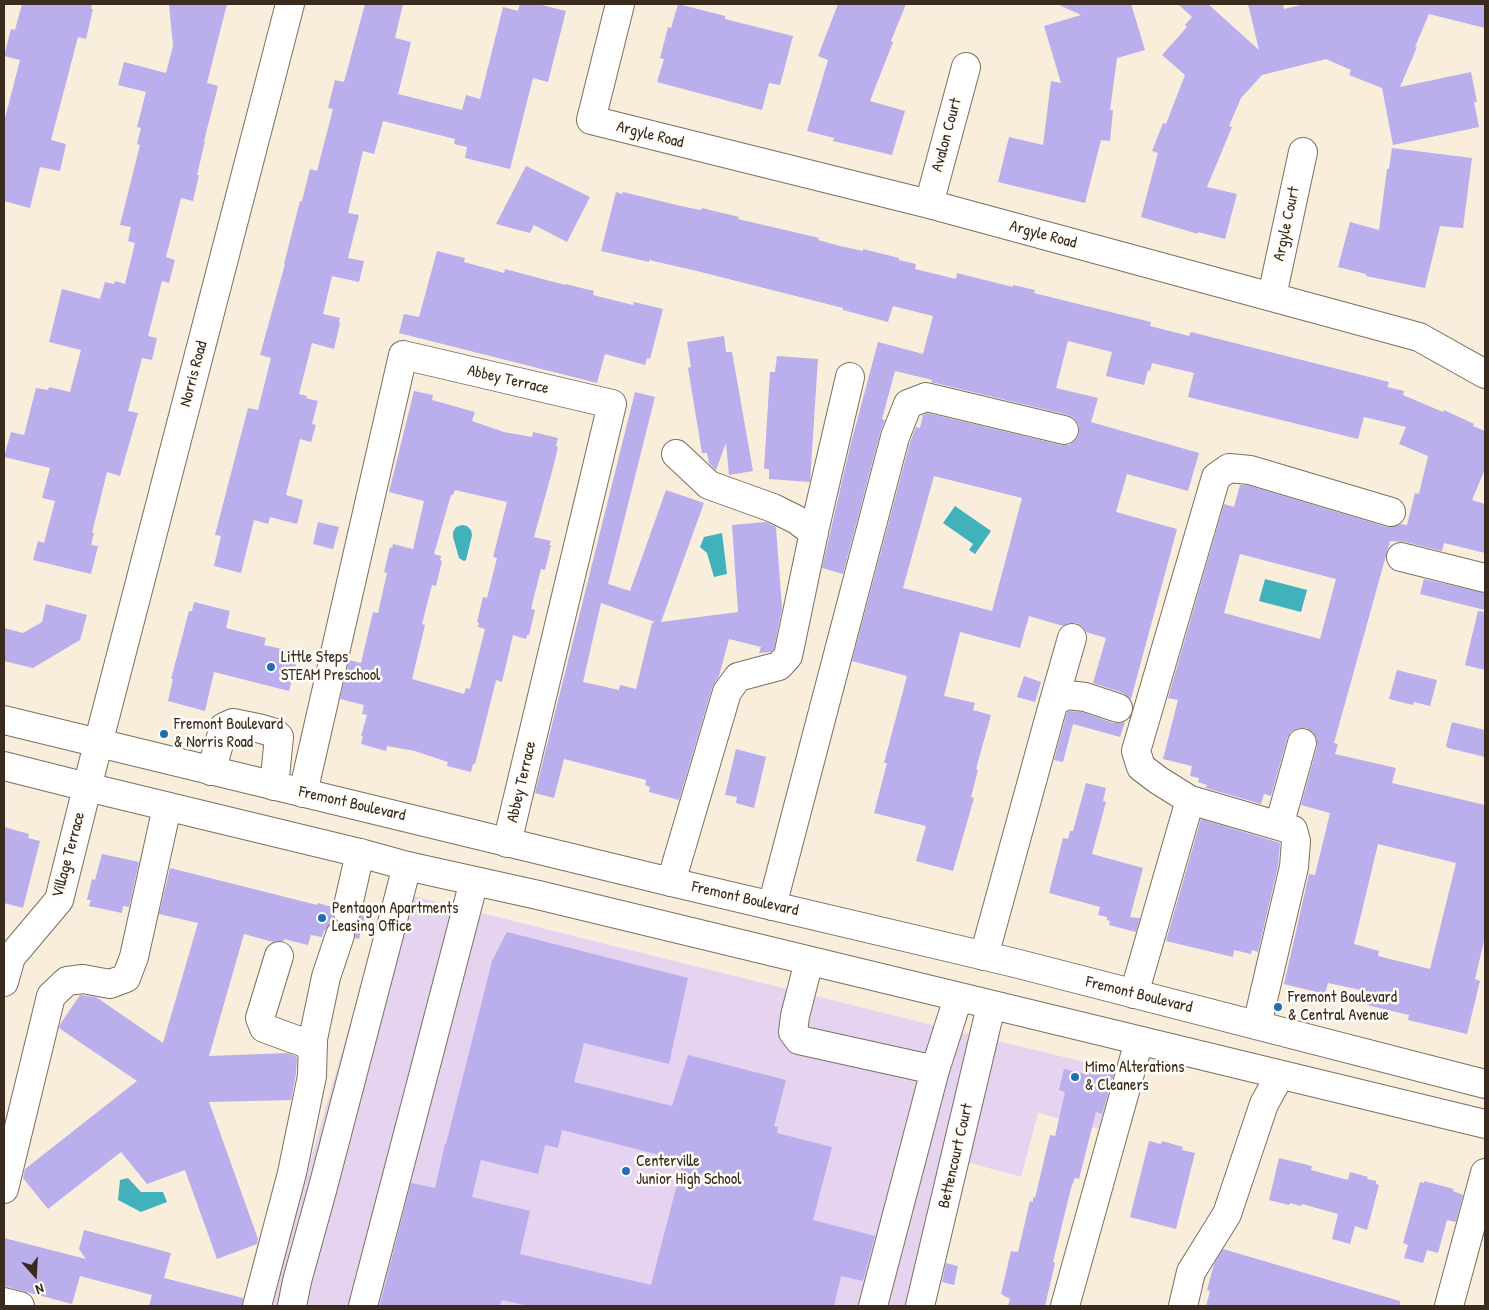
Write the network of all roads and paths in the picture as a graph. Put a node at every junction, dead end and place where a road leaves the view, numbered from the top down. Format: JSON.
{"nodes":[{"id":1,"x":290,"y":4,"type":"edge"},
{"id":2,"x":620,"y":4,"type":"edge"},
{"id":3,"x":966,"y":67,"type":"dead end"},
{"id":4,"x":1303,"y":152,"type":"dead end"},
{"id":5,"x":929,"y":204,"type":"junction"},
{"id":6,"x":1272,"y":296,"type":"junction"},
{"id":7,"x":1485,"y":374,"type":"edge"},
{"id":8,"x":850,"y":377,"type":"dead end"},
{"id":9,"x":1064,"y":430,"type":"dead end"},
{"id":10,"x":676,"y":454,"type":"dead end"},
{"id":11,"x":1391,"y":512,"type":"dead end"},
{"id":12,"x":814,"y":533,"type":"junction"},
{"id":13,"x":1401,"y":557,"type":"dead end"},
{"id":14,"x":1485,"y":578,"type":"edge"},
{"id":15,"x":1072,"y":638,"type":"dead end"},
{"id":16,"x":1054,"y":701,"type":"junction"},
{"id":17,"x":1118,"y":708,"type":"dead end"},
{"id":18,"x":4,"y":720,"type":"edge"},
{"id":19,"x":1302,"y":743,"type":"dead end"},
{"id":20,"x":98,"y":744,"type":"junction"},
{"id":21,"x":4,"y":766,"type":"edge"},
{"id":22,"x":211,"y":771,"type":"junction"},
{"id":23,"x":274,"y":786,"type":"junction"},
{"id":24,"x":87,"y":788,"type":"junction"},
{"id":25,"x":303,"y":793,"type":"junction"},
{"id":26,"x":1190,"y":800,"type":"junction"},
{"id":27,"x":167,"y":807,"type":"junction"},
{"id":28,"x":1278,"y":826,"type":"junction"},
{"id":29,"x":507,"y":842,"type":"junction"},
{"id":30,"x":360,"y":852,"type":"junction"},
{"id":31,"x":407,"y":866,"type":"junction"},
{"id":32,"x":474,"y":881,"type":"junction"},
{"id":33,"x":671,"y":882,"type":"junction"},
{"id":34,"x":772,"y":906,"type":"junction"},
{"id":35,"x":279,"y":956,"type":"dead end"},
{"id":36,"x":984,"y":956,"type":"junction"},
{"id":37,"x":809,"y":961,"type":"junction"},
{"id":38,"x":6,"y":964,"type":"edge"},
{"id":39,"x":1134,"y":994,"type":"junction"},
{"id":40,"x":958,"y":998,"type":"junction"},
{"id":41,"x":991,"y":1006,"type":"junction"},
{"id":42,"x":1257,"y":1025,"type":"junction"},
{"id":43,"x":1139,"y":1041,"type":"junction"},
{"id":44,"x":313,"y":1046,"type":"junction"},
{"id":45,"x":935,"y":1070,"type":"junction"},
{"id":46,"x":1280,"y":1075,"type":"junction"},
{"id":47,"x":1485,"y":1084,"type":"edge"},
{"id":48,"x":1485,"y":1124,"type":"edge"},
{"id":49,"x":1485,"y":1173,"type":"edge"},
{"id":50,"x":4,"y":1189,"type":"edge"},
{"id":51,"x":4,"y":1302,"type":"edge"},
{"id":52,"x":20,"y":1306,"type":"edge"},
{"id":53,"x":256,"y":1306,"type":"edge"},
{"id":54,"x":292,"y":1306,"type":"edge"},
{"id":55,"x":363,"y":1306,"type":"edge"},
{"id":56,"x":873,"y":1306,"type":"edge"},
{"id":57,"x":920,"y":1306,"type":"edge"},
{"id":58,"x":1065,"y":1306,"type":"edge"},
{"id":59,"x":1183,"y":1306,"type":"edge"},
{"id":60,"x":1449,"y":1306,"type":"edge"}],
"edges":[{"from":1,"to":20,"type":"street","name":"Norris Road"},
{"from":2,"to":5,"type":"street","name":"Argyle Road"},
{"from":3,"to":5,"type":"street","name":"Avalon Court"},
{"from":4,"to":6,"type":"street","name":"Argyle Court"},
{"from":5,"to":6,"type":"street","name":"Argyle Road"},
{"from":6,"to":7,"type":"street","name":"Argyle Road"},
{"from":8,"to":12,"type":"street"},
{"from":9,"to":34,"type":"street"},
{"from":10,"to":12,"type":"street"},
{"from":11,"to":26,"type":"street"},
{"from":12,"to":33,"type":"street"},
{"from":13,"to":14,"type":"street"},
{"from":15,"to":16,"type":"street"},
{"from":16,"to":17,"type":"street"},
{"from":16,"to":36,"type":"street"},
{"from":18,"to":20,"type":"street","name":"Fremont Boulevard"},
{"from":19,"to":28,"type":"street"},
{"from":20,"to":22,"type":"street","name":"Fremont Boulevard"},
{"from":20,"to":24,"type":"street","name":"Village Terrace"},
{"from":21,"to":24,"type":"street"},
{"from":22,"to":23,"type":"street","name":"Fremont Boulevard"},
{"from":22,"to":23,"type":"street"},
{"from":23,"to":25,"type":"street","name":"Fremont Boulevard"},
{"from":24,"to":27,"type":"street"},
{"from":24,"to":38,"type":"street","name":"Village Terrace"},
{"from":25,"to":29,"type":"street","name":"Fremont Boulevard"},
{"from":25,"to":29,"type":"street","name":"Abbey Terrace"},
{"from":26,"to":28,"type":"street"},
{"from":26,"to":39,"type":"street"},
{"from":27,"to":30,"type":"street"},
{"from":27,"to":50,"type":"street"},
{"from":28,"to":42,"type":"street"},
{"from":29,"to":33,"type":"street","name":"Fremont Boulevard"},
{"from":30,"to":31,"type":"street"},
{"from":30,"to":44,"type":"street"},
{"from":31,"to":32,"type":"street"},
{"from":31,"to":54,"type":"street"},
{"from":32,"to":37,"type":"street"},
{"from":32,"to":55,"type":"street"},
{"from":33,"to":34,"type":"street","name":"Fremont Boulevard"},
{"from":34,"to":36,"type":"street","name":"Fremont Boulevard"},
{"from":35,"to":44,"type":"street"},
{"from":36,"to":39,"type":"street","name":"Fremont Boulevard"},
{"from":37,"to":40,"type":"street"},
{"from":37,"to":45,"type":"street"},
{"from":39,"to":42,"type":"street","name":"Fremont Boulevard"},
{"from":40,"to":41,"type":"street"},
{"from":40,"to":45,"type":"street"},
{"from":41,"to":43,"type":"street"},
{"from":41,"to":57,"type":"street","name":"Bettencourt Court"},
{"from":42,"to":47,"type":"street","name":"Fremont Boulevard"},
{"from":43,"to":46,"type":"street"},
{"from":43,"to":58,"type":"street"},
{"from":44,"to":53,"type":"street"},
{"from":45,"to":56,"type":"street"},
{"from":46,"to":48,"type":"street"},
{"from":46,"to":59,"type":"street"},
{"from":49,"to":60,"type":"street"},
{"from":51,"to":52,"type":"street"}]}
